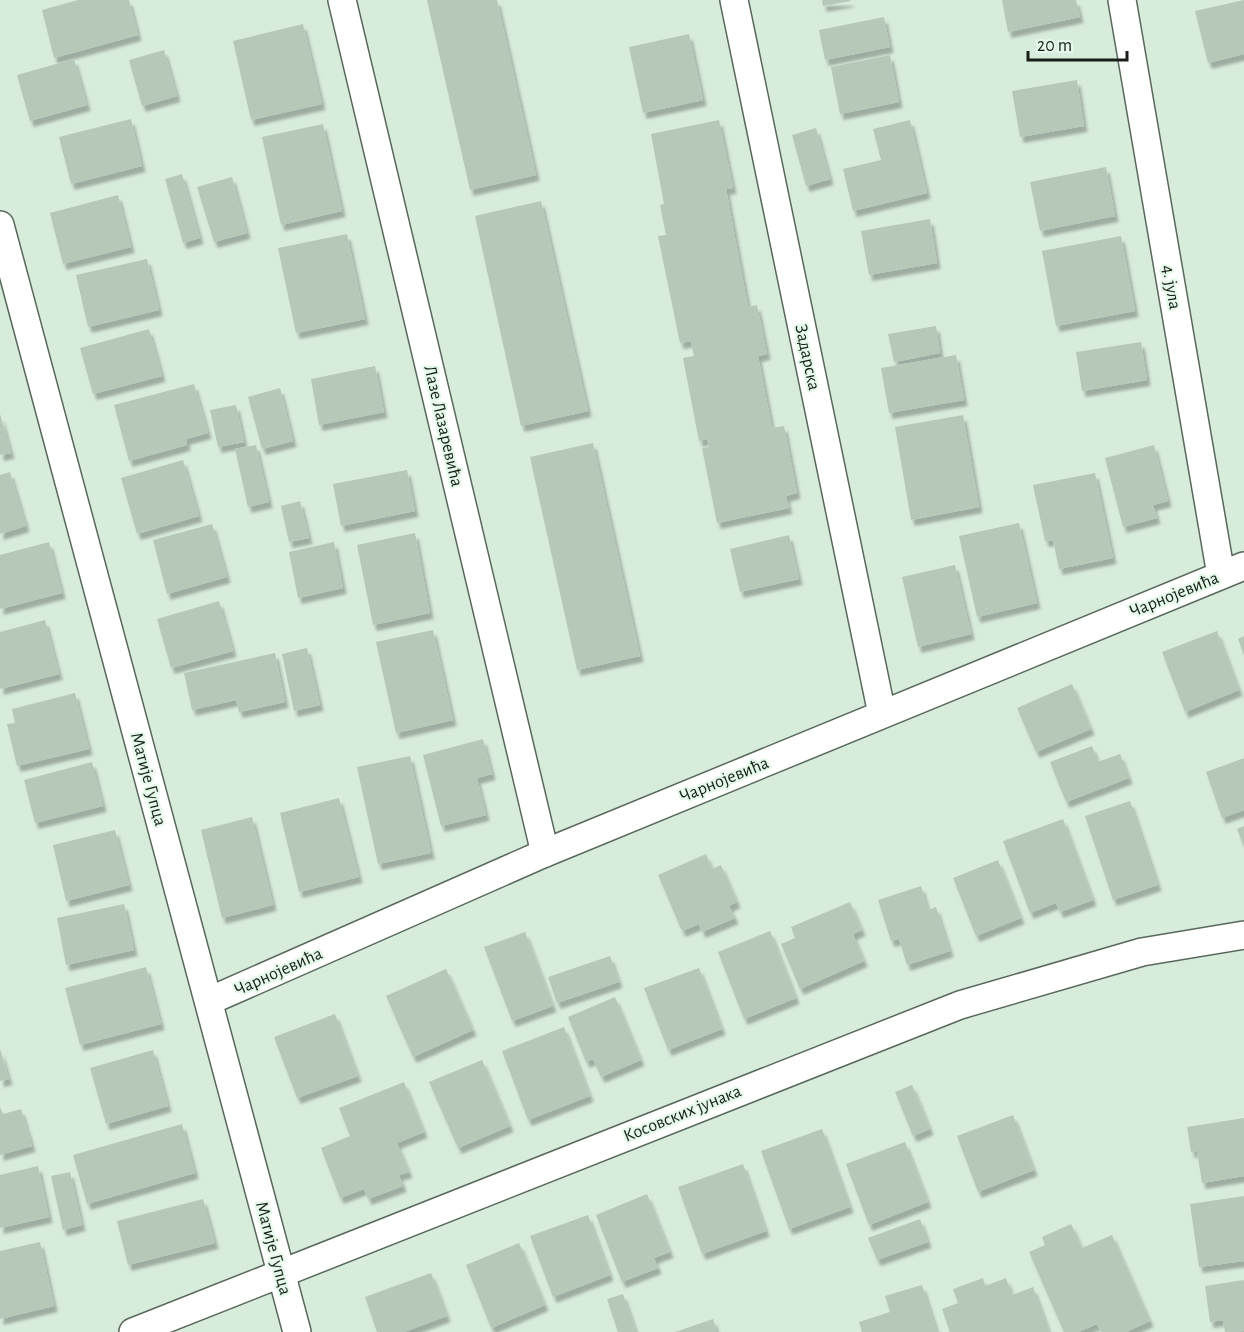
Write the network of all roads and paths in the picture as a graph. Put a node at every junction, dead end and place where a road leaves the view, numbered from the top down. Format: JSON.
{"nodes":[{"id":1,"x":342,"y":0,"type":"edge"},
{"id":2,"x":734,"y":0,"type":"edge"},
{"id":3,"x":1122,"y":0,"type":"edge"},
{"id":4,"x":0,"y":225,"type":"edge"},
{"id":5,"x":1233,"y":571,"type":"edge"},
{"id":6,"x":882,"y":714,"type":"junction"},
{"id":7,"x":545,"y":853,"type":"junction"},
{"id":8,"x":1244,"y":935,"type":"edge"},
{"id":9,"x":208,"y":1001,"type":"junction"},
{"id":10,"x":281,"y":1274,"type":"junction"},
{"id":11,"x":133,"y":1332,"type":"edge"},
{"id":12,"x":297,"y":1332,"type":"edge"}],
"edges":[{"from":1,"to":7,"type":"street","name":"Лазе Лазаревића"},
{"from":2,"to":6,"type":"street","name":"Задарска"},
{"from":3,"to":5,"type":"street","name":"4. јула"},
{"from":4,"to":9,"type":"street","name":"Матије Гупца"},
{"from":5,"to":6,"type":"street","name":"Чарнојевића"},
{"from":6,"to":7,"type":"street","name":"Чарнојевића"},
{"from":7,"to":9,"type":"street","name":"Чарнојевића"},
{"from":8,"to":10,"type":"street","name":"Косовских јунака"},
{"from":9,"to":10,"type":"street","name":"Матије Гупца"},
{"from":10,"to":11,"type":"street","name":"Косовских јунака"},
{"from":10,"to":12,"type":"street","name":"Матије Гупца"}]}
